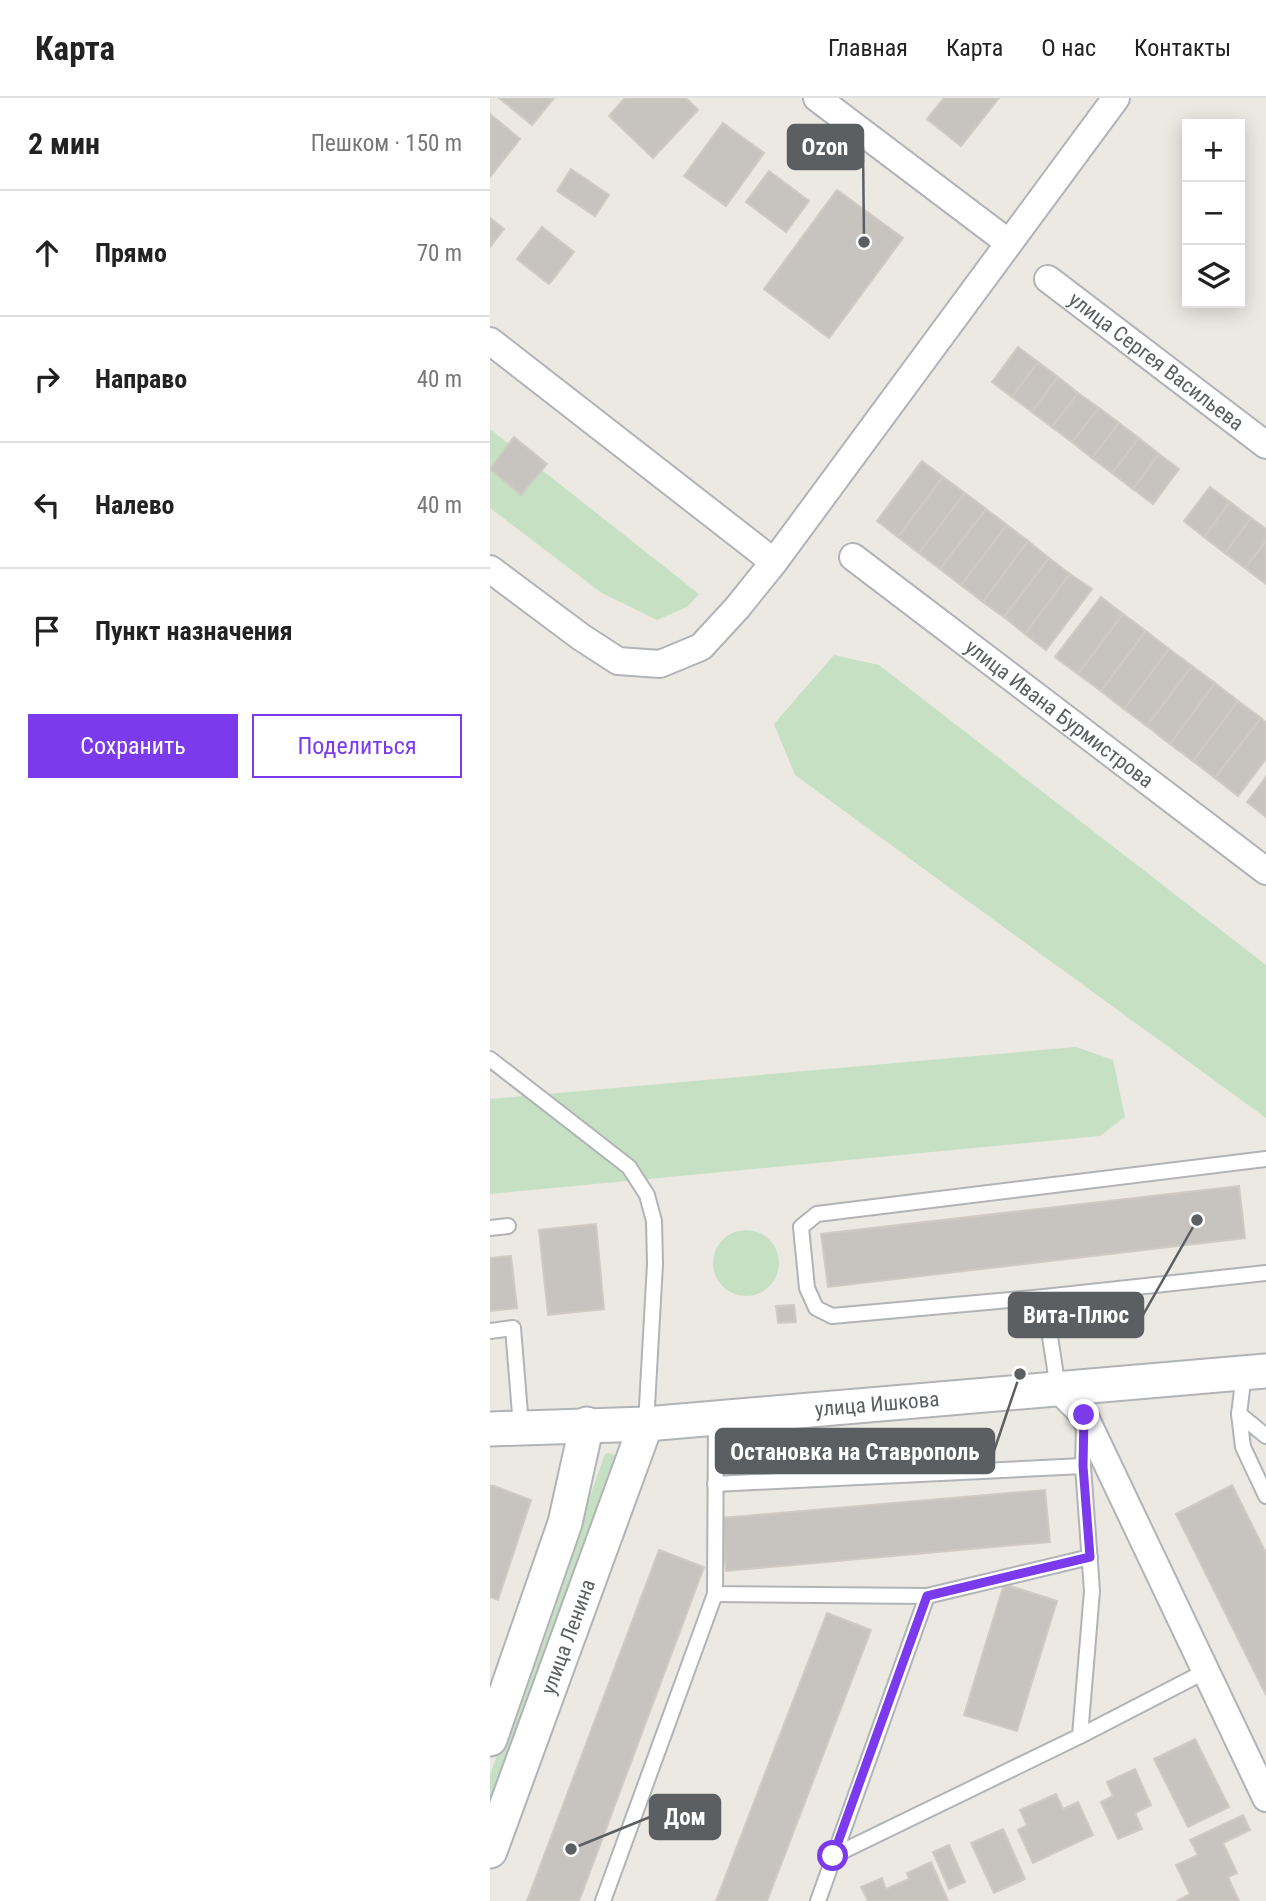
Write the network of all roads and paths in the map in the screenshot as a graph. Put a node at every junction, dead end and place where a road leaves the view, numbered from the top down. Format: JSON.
{"nodes":[{"id":1,"x":817,"y":98,"type":"edge"},
{"id":2,"x":1116,"y":98,"type":"edge"},
{"id":3,"x":1009,"y":243,"type":"junction"},
{"id":4,"x":1048,"y":278,"type":"dead end"},
{"id":5,"x":490,"y":341,"type":"edge"},
{"id":6,"x":1266,"y":445,"type":"edge"},
{"id":7,"x":853,"y":557,"type":"dead end"},
{"id":8,"x":774,"y":562,"type":"junction"},
{"id":9,"x":490,"y":569,"type":"edge"},
{"id":10,"x":1266,"y":871,"type":"edge"},
{"id":11,"x":490,"y":1059,"type":"edge"},
{"id":12,"x":1266,"y":1159,"type":"edge"},
{"id":13,"x":508,"y":1226,"type":"dead end"},
{"id":14,"x":490,"y":1228,"type":"edge"},
{"id":15,"x":1266,"y":1273,"type":"edge"},
{"id":16,"x":1044,"y":1297,"type":"junction"},
{"id":17,"x":490,"y":1331,"type":"edge"},
{"id":18,"x":1255,"y":1371,"type":"edge"},
{"id":19,"x":1058,"y":1389,"type":"junction"},
{"id":20,"x":1239,"y":1414,"type":"junction"},
{"id":21,"x":1084,"y":1415,"type":"junction"},
{"id":22,"x":716,"y":1417,"type":"junction"},
{"id":23,"x":587,"y":1424,"type":"junction"},
{"id":24,"x":646,"y":1424,"type":"junction"},
{"id":25,"x":506,"y":1427,"type":"edge"},
{"id":26,"x":1266,"y":1436,"type":"edge"},
{"id":27,"x":1083,"y":1466,"type":"junction"},
{"id":28,"x":715,"y":1485,"type":"junction"},
{"id":29,"x":1266,"y":1496,"type":"edge"},
{"id":30,"x":1090,"y":1557,"type":"junction"},
{"id":31,"x":715,"y":1594,"type":"junction"},
{"id":32,"x":927,"y":1596,"type":"junction"},
{"id":33,"x":1204,"y":1672,"type":"junction"},
{"id":34,"x":1080,"y":1736,"type":"junction"},
{"id":35,"x":490,"y":1739,"type":"edge"},
{"id":36,"x":1266,"y":1798,"type":"edge"},
{"id":37,"x":490,"y":1850,"type":"edge"},
{"id":38,"x":833,"y":1856,"type":"junction"},
{"id":39,"x":603,"y":1901,"type":"edge"},
{"id":40,"x":818,"y":1901,"type":"edge"}],
"edges":[{"from":1,"to":3,"type":"street"},
{"from":2,"to":3,"type":"street"},
{"from":3,"to":8,"type":"street"},
{"from":4,"to":6,"type":"street","name":"улица Сергея Васильева"},
{"from":5,"to":8,"type":"street"},
{"from":7,"to":10,"type":"street","name":"улица Ивана Бурмистрова"},
{"from":8,"to":9,"type":"street"},
{"from":11,"to":24,"type":"lane"},
{"from":12,"to":16,"type":"lane"},
{"from":13,"to":14,"type":"lane"},
{"from":15,"to":16,"type":"lane"},
{"from":16,"to":19,"type":"lane"},
{"from":17,"to":25,"type":"lane"},
{"from":18,"to":19,"type":"street","name":"улица Ишкова"},
{"from":18,"to":20,"type":"lane"},
{"from":19,"to":21,"type":"street"},
{"from":19,"to":22,"type":"street","name":"улица Ишкова"},
{"from":20,"to":26,"type":"lane"},
{"from":20,"to":29,"type":"lane"},
{"from":21,"to":27,"type":"lane"},
{"from":21,"to":33,"type":"street"},
{"from":22,"to":24,"type":"street","name":"улица Ишкова"},
{"from":22,"to":28,"type":"lane"},
{"from":23,"to":24,"type":"street","name":"улица Ишкова"},
{"from":23,"to":25,"type":"street","name":"улица Ишкова"},
{"from":23,"to":35,"type":"street","name":"улица Ленина"},
{"from":24,"to":37,"type":"street","name":"улица Ленина"},
{"from":27,"to":28,"type":"lane"},
{"from":27,"to":30,"type":"lane"},
{"from":28,"to":31,"type":"lane"},
{"from":30,"to":32,"type":"lane"},
{"from":30,"to":34,"type":"lane"},
{"from":31,"to":32,"type":"lane"},
{"from":31,"to":39,"type":"lane"},
{"from":32,"to":38,"type":"lane"},
{"from":33,"to":34,"type":"lane"},
{"from":33,"to":36,"type":"street"},
{"from":34,"to":38,"type":"lane"},
{"from":38,"to":40,"type":"lane"}]}
